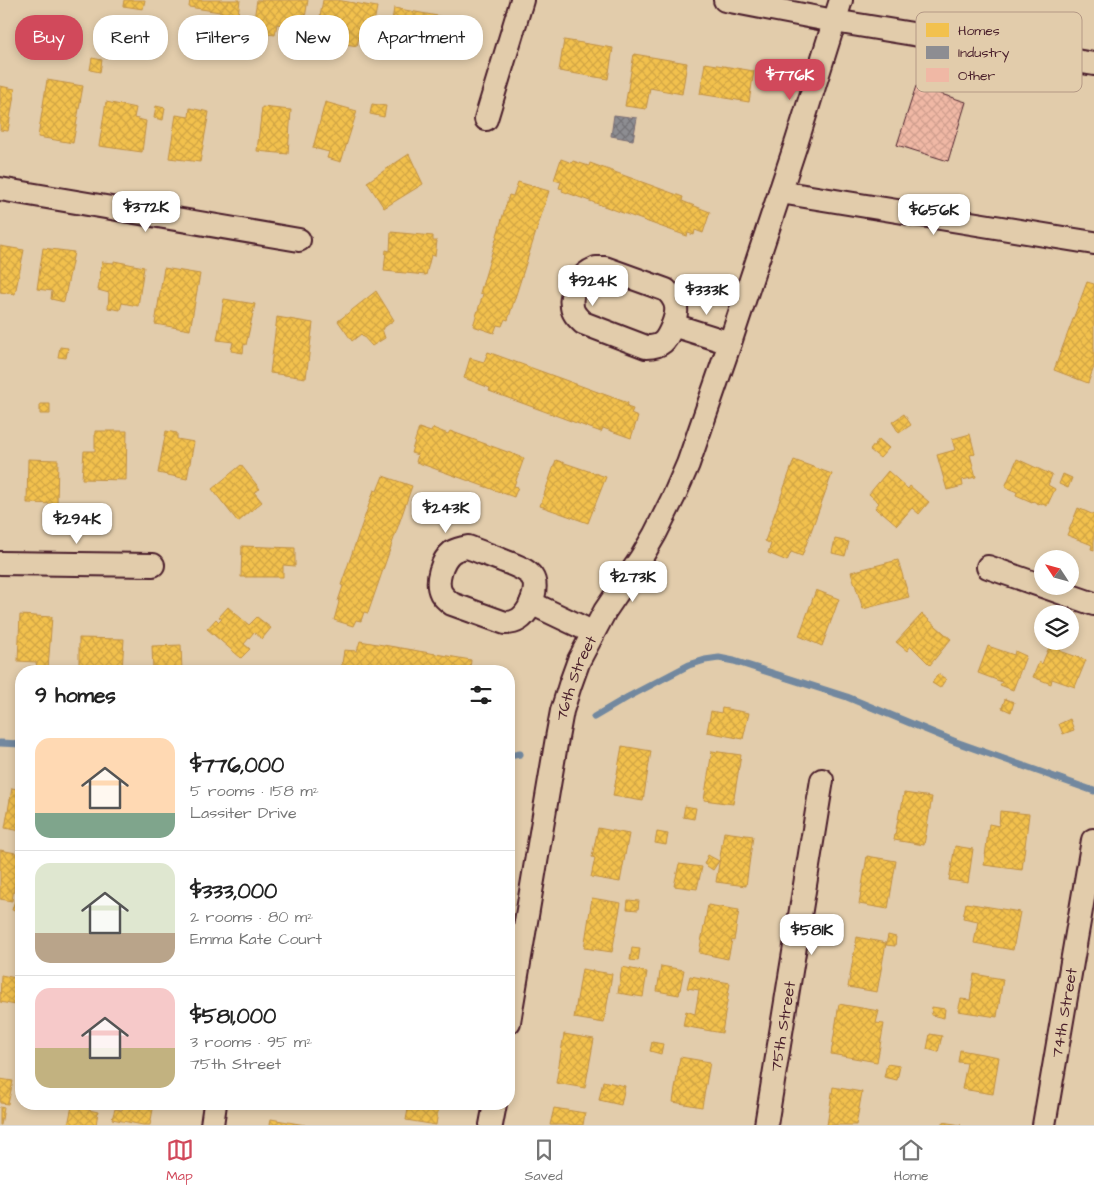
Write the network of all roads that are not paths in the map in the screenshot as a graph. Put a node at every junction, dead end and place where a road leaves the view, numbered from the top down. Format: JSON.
{"nodes":[{"id":1,"x":522,"y":0,"type":"edge"},
{"id":2,"x":725,"y":0,"type":"edge"},
{"id":3,"x":838,"y":10,"type":"edge"},
{"id":4,"x":916,"y":26,"type":"edge"},
{"id":5,"x":486,"y":119,"type":"dead end"},
{"id":6,"x":0,"y":189,"type":"edge"},
{"id":7,"x":780,"y":192,"type":"junction"},
{"id":8,"x":298,"y":240,"type":"dead end"},
{"id":9,"x":1094,"y":244,"type":"edge"},
{"id":10,"x":673,"y":325,"type":"junction"},
{"id":11,"x":730,"y":343,"type":"junction"},
{"id":12,"x":0,"y":563,"type":"edge"},
{"id":13,"x":152,"y":565,"type":"dead end"},
{"id":14,"x":988,"y":567,"type":"dead end"},
{"id":15,"x":531,"y":603,"type":"dead end"},
{"id":16,"x":1094,"y":604,"type":"edge"},
{"id":17,"x":592,"y":632,"type":"junction"},
{"id":18,"x":822,"y":780,"type":"dead end"},
{"id":19,"x":1093,"y":840,"type":"dead end"},
{"id":20,"x":515,"y":987,"type":"edge"},
{"id":21,"x":214,"y":1110,"type":"edge"},
{"id":22,"x":494,"y":1110,"type":"edge"},
{"id":23,"x":212,"y":1125,"type":"edge"},
{"id":24,"x":491,"y":1125,"type":"edge"},
{"id":25,"x":766,"y":1125,"type":"edge"},
{"id":26,"x":1044,"y":1125,"type":"edge"}],
"edges":[{"from":1,"to":5,"type":"street"},
{"from":2,"to":3,"type":"street"},
{"from":3,"to":4,"type":"street"},
{"from":3,"to":7,"type":"street","name":"76th Street"},
{"from":6,"to":8,"type":"street"},
{"from":7,"to":9,"type":"street"},
{"from":7,"to":11,"type":"street","name":"76th Street"},
{"from":10,"to":10,"type":"street"},
{"from":10,"to":11,"type":"street"},
{"from":11,"to":17,"type":"street","name":"76th Street"},
{"from":12,"to":13,"type":"street"},
{"from":14,"to":16,"type":"street"},
{"from":15,"to":17,"type":"street"},
{"from":17,"to":20,"type":"street","name":"76th Street"},
{"from":18,"to":25,"type":"street","name":"75th Street"},
{"from":19,"to":26,"type":"street","name":"74th Street"},
{"from":21,"to":23,"type":"street"},
{"from":22,"to":24,"type":"street"}]}
